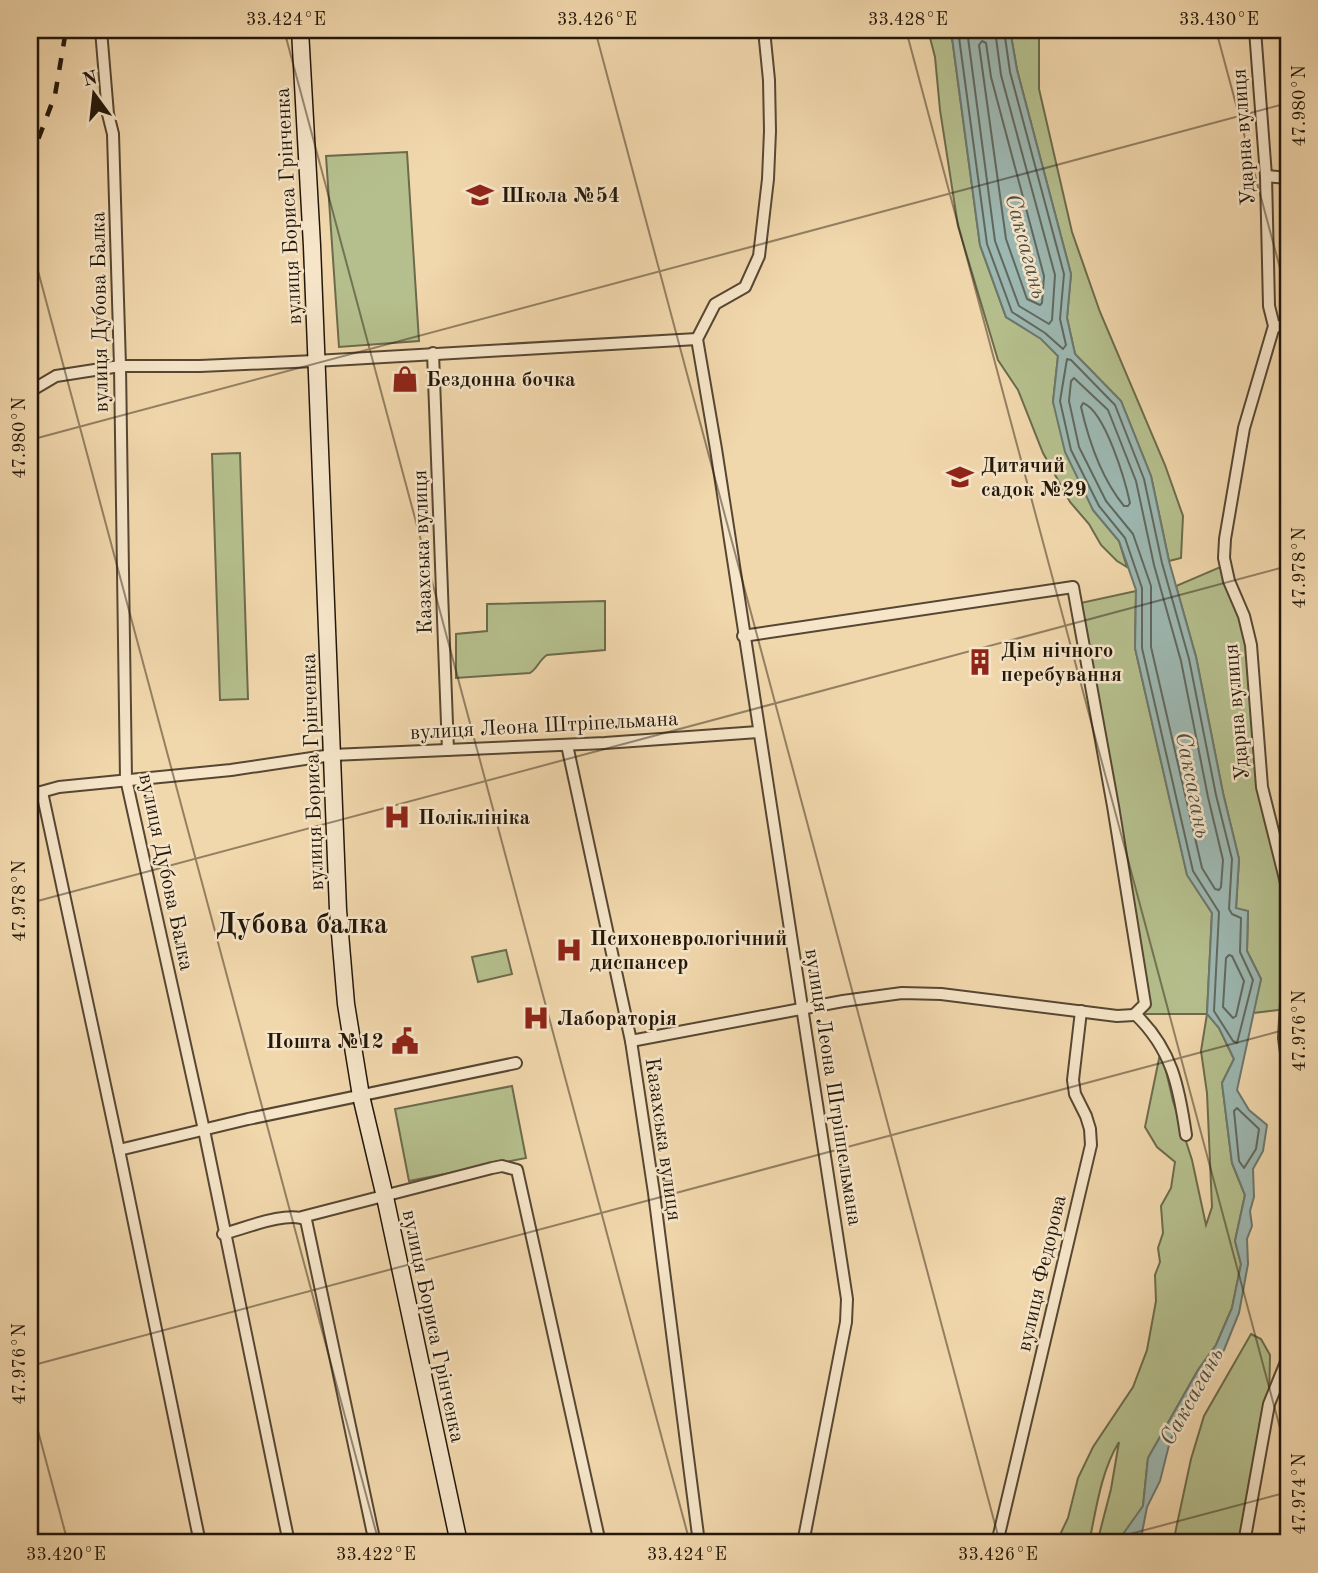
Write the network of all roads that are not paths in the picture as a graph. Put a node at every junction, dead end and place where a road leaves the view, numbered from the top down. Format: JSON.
{"nodes":[{"id":1,"x":101,"y":30,"type":"edge"},
{"id":2,"x":300,"y":30,"type":"edge"},
{"id":3,"x":764,"y":30,"type":"edge"},
{"id":4,"x":1255,"y":30,"type":"edge"},
{"id":5,"x":1266,"y":176,"type":"junction"},
{"id":6,"x":1288,"y":178,"type":"edge"},
{"id":7,"x":1274,"y":326,"type":"junction"},
{"id":8,"x":1288,"y":327,"type":"edge"},
{"id":9,"x":696,"y":339,"type":"junction"},
{"id":10,"x":433,"y":353,"type":"junction"},
{"id":11,"x":315,"y":361,"type":"junction"},
{"id":12,"x":120,"y":366,"type":"junction"},
{"id":13,"x":30,"y":396,"type":"edge"},
{"id":14,"x":743,"y":636,"type":"junction"},
{"id":15,"x":758,"y":732,"type":"junction"},
{"id":16,"x":567,"y":745,"type":"junction"},
{"id":17,"x":448,"y":750,"type":"junction"},
{"id":18,"x":332,"y":755,"type":"junction"},
{"id":19,"x":126,"y":779,"type":"junction"},
{"id":20,"x":42,"y":792,"type":"junction"},
{"id":21,"x":30,"y":795,"type":"edge"},
{"id":22,"x":1288,"y":890,"type":"edge"},
{"id":23,"x":1288,"y":913,"type":"edge"},
{"id":24,"x":1288,"y":966,"type":"edge"},
{"id":25,"x":803,"y":1009,"type":"junction"},
{"id":26,"x":1081,"y":1011,"type":"junction"},
{"id":27,"x":1135,"y":1014,"type":"junction"},
{"id":28,"x":631,"y":1041,"type":"junction"},
{"id":29,"x":516,"y":1063,"type":"dead end"},
{"id":30,"x":1288,"y":1068,"type":"edge"},
{"id":31,"x":361,"y":1097,"type":"junction"},
{"id":32,"x":204,"y":1130,"type":"junction"},
{"id":33,"x":1186,"y":1135,"type":"dead end"},
{"id":34,"x":119,"y":1150,"type":"junction"},
{"id":35,"x":385,"y":1197,"type":"junction"},
{"id":36,"x":302,"y":1217,"type":"junction"},
{"id":37,"x":223,"y":1234,"type":"junction"},
{"id":38,"x":1288,"y":1357,"type":"edge"},
{"id":39,"x":200,"y":1543,"type":"edge"},
{"id":40,"x":289,"y":1543,"type":"edge"},
{"id":41,"x":371,"y":1543,"type":"edge"},
{"id":42,"x":459,"y":1543,"type":"edge"},
{"id":43,"x":600,"y":1543,"type":"edge"},
{"id":44,"x":699,"y":1543,"type":"edge"},
{"id":45,"x":803,"y":1543,"type":"edge"},
{"id":46,"x":997,"y":1543,"type":"edge"},
{"id":47,"x":1244,"y":1543,"type":"edge"}],
"edges":[{"from":1,"to":12,"type":"street","name":"вулиця Дубова Балка"},
{"from":2,"to":11,"type":"street","name":"вулиця Бориса Грінченка"},
{"from":3,"to":9,"type":"street"},
{"from":4,"to":5,"type":"street","name":"Ударна вулиця"},
{"from":5,"to":6,"type":"street"},
{"from":5,"to":7,"type":"street","name":"Ударна вулиця"},
{"from":7,"to":8,"type":"street"},
{"from":7,"to":22,"type":"street","name":"Ударна вулиця"},
{"from":9,"to":10,"type":"street"},
{"from":9,"to":14,"type":"street","name":"вулиця Леона Штріппельмана"},
{"from":10,"to":11,"type":"street"},
{"from":10,"to":17,"type":"street","name":"Казахська вулиця"},
{"from":11,"to":12,"type":"street"},
{"from":11,"to":18,"type":"street","name":"вулиця Бориса Грінченка"},
{"from":12,"to":13,"type":"street"},
{"from":12,"to":19,"type":"street","name":"вулиця Дубова Балка"},
{"from":14,"to":15,"type":"street","name":"вулиця Леона Штріппельмана"},
{"from":14,"to":27,"type":"street"},
{"from":15,"to":16,"type":"street","name":"вулиця Леона Штріпельмана"},
{"from":15,"to":25,"type":"street","name":"вулиця Леона Штріппельмана"},
{"from":16,"to":17,"type":"street","name":"вулиця Леона Штріпельмана"},
{"from":16,"to":28,"type":"street","name":"Казахська вулиця"},
{"from":17,"to":18,"type":"street","name":"вулиця Леона Штріпельмана"},
{"from":18,"to":19,"type":"street","name":"вулиця Леона Штріпельмана"},
{"from":18,"to":31,"type":"street","name":"вулиця Бориса Грінченка"},
{"from":19,"to":20,"type":"street","name":"вулиця Леона Штріпельмана"},
{"from":19,"to":32,"type":"street","name":"вулиця Дубова Балка"},
{"from":20,"to":21,"type":"street","name":"вулиця Леона Штріпельмана"},
{"from":20,"to":34,"type":"street"},
{"from":22,"to":23,"type":"street","name":"Ударна вулиця"},
{"from":24,"to":30,"type":"street"},
{"from":25,"to":26,"type":"street"},
{"from":25,"to":28,"type":"street"},
{"from":25,"to":45,"type":"street","name":"вулиця Леона Штріппельмана"},
{"from":26,"to":27,"type":"street"},
{"from":26,"to":46,"type":"street","name":"вулиця Федорова"},
{"from":27,"to":33,"type":"street"},
{"from":28,"to":44,"type":"street","name":"Казахська вулиця"},
{"from":29,"to":31,"type":"street"},
{"from":31,"to":32,"type":"street"},
{"from":31,"to":35,"type":"street","name":"вулиця Бориса Грінченка"},
{"from":32,"to":34,"type":"street"},
{"from":32,"to":37,"type":"street","name":"вулиця Дубова Балка"},
{"from":34,"to":39,"type":"street"},
{"from":35,"to":36,"type":"street"},
{"from":35,"to":42,"type":"street","name":"вулиця Бориса Грінченка"},
{"from":35,"to":43,"type":"street"},
{"from":36,"to":37,"type":"street"},
{"from":36,"to":41,"type":"street"},
{"from":37,"to":40,"type":"street","name":"вулиця Дубова Балка"},
{"from":38,"to":47,"type":"street"}]}
